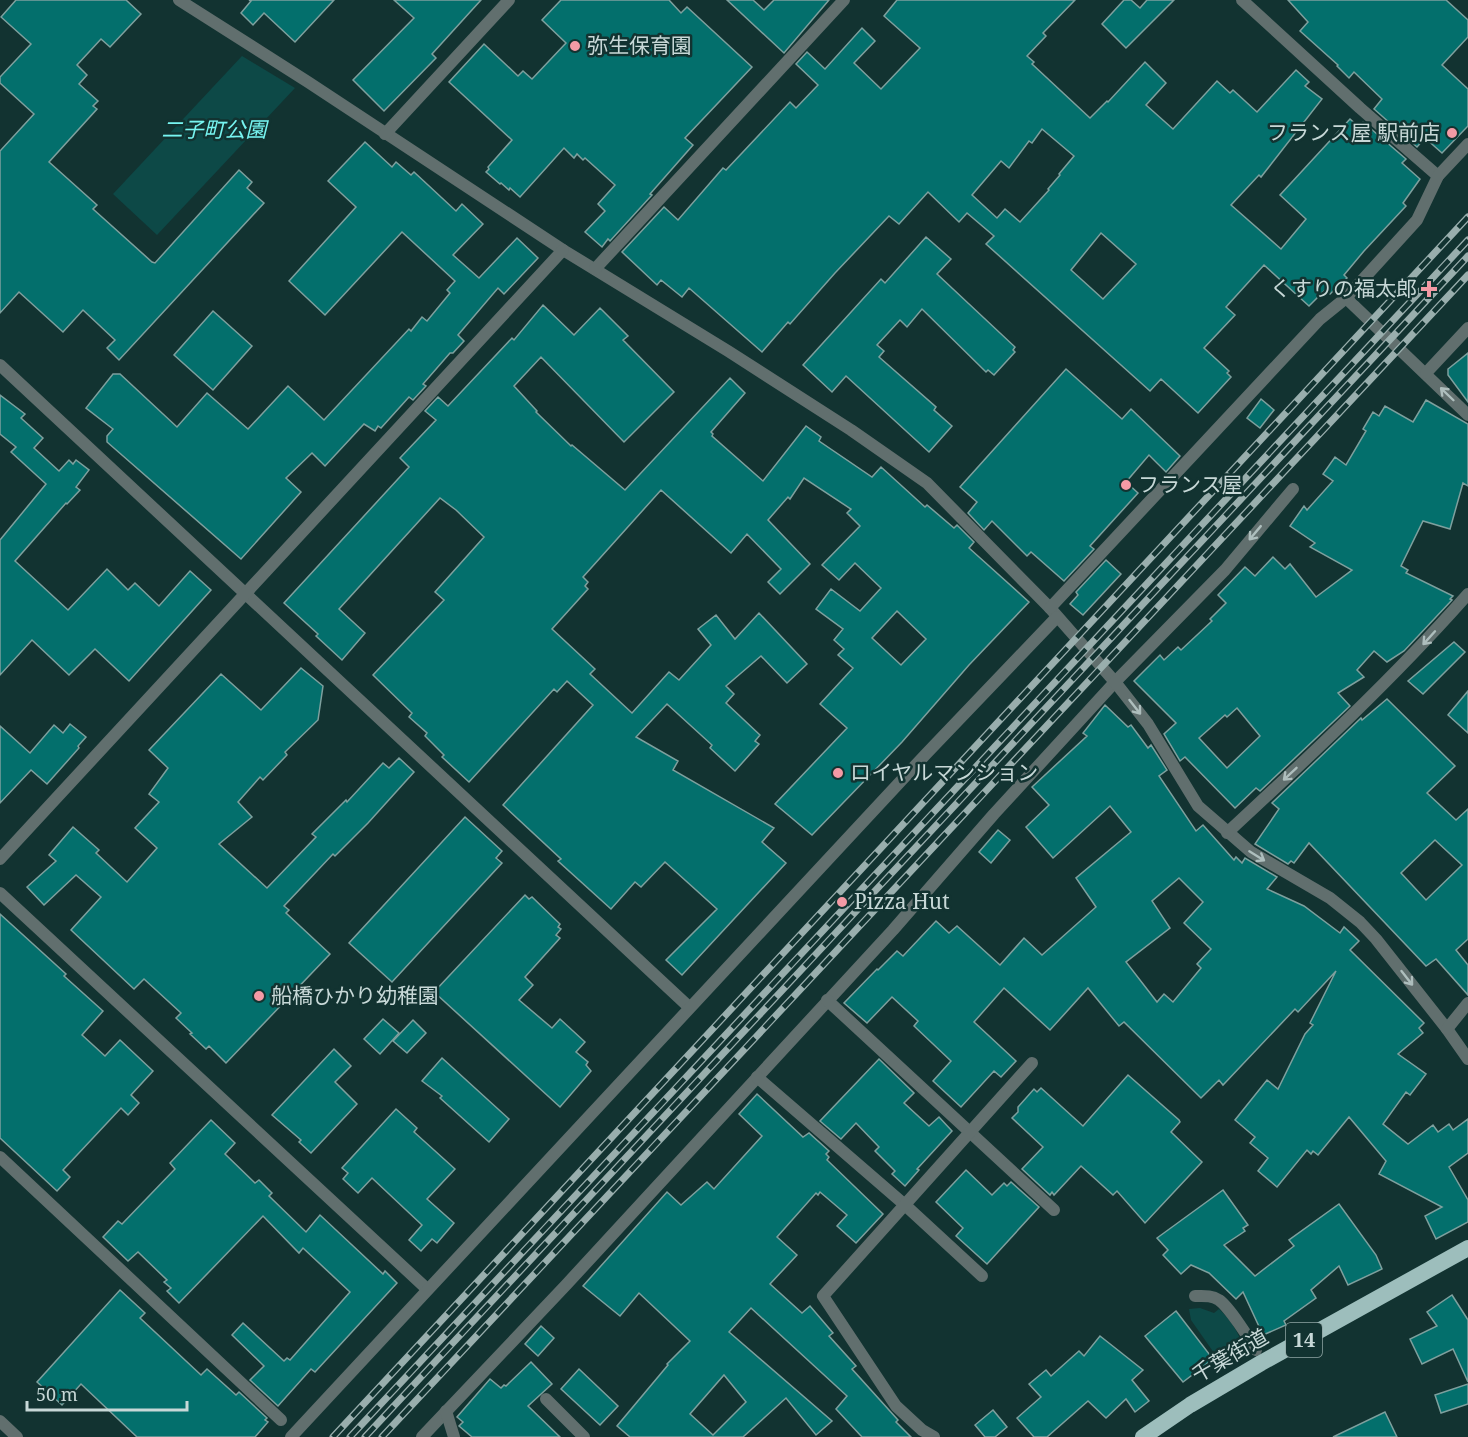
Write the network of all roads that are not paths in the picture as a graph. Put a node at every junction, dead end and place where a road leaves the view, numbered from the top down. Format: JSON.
{"nodes":[{"id":1,"x":179,"y":0,"type":"edge"},
{"id":2,"x":509,"y":0,"type":"edge"},
{"id":3,"x":844,"y":0,"type":"edge"},
{"id":4,"x":1242,"y":0,"type":"edge"},
{"id":5,"x":385,"y":134,"type":"junction"},
{"id":6,"x":1468,"y":144,"type":"edge"},
{"id":7,"x":1438,"y":176,"type":"junction"},
{"id":8,"x":563,"y":250,"type":"junction"},
{"id":9,"x":595,"y":268,"type":"junction"},
{"id":10,"x":1346,"y":298,"type":"junction"},
{"id":11,"x":1468,"y":328,"type":"edge"},
{"id":12,"x":0,"y":364,"type":"edge"},
{"id":13,"x":1426,"y":373,"type":"junction"},
{"id":14,"x":1468,"y":414,"type":"edge"},
{"id":15,"x":1293,"y":489,"type":"dead end"},
{"id":16,"x":246,"y":593,"type":"junction"},
{"id":17,"x":1468,"y":594,"type":"edge"},
{"id":18,"x":1054,"y":613,"type":"junction"},
{"id":19,"x":1115,"y":682,"type":"junction"},
{"id":20,"x":1227,"y":833,"type":"junction"},
{"id":21,"x":0,"y":859,"type":"edge"},
{"id":22,"x":0,"y":893,"type":"edge"},
{"id":23,"x":827,"y":1000,"type":"junction"},
{"id":24,"x":1468,"y":1003,"type":"edge"},
{"id":25,"x":689,"y":1007,"type":"junction"},
{"id":26,"x":1447,"y":1029,"type":"junction"},
{"id":27,"x":1468,"y":1059,"type":"edge"},
{"id":28,"x":1032,"y":1063,"type":"dead end"},
{"id":29,"x":757,"y":1077,"type":"junction"},
{"id":30,"x":971,"y":1132,"type":"junction"},
{"id":31,"x":0,"y":1157,"type":"edge"},
{"id":32,"x":905,"y":1205,"type":"junction"},
{"id":33,"x":1054,"y":1210,"type":"dead end"},
{"id":34,"x":1468,"y":1248,"type":"edge"},
{"id":35,"x":982,"y":1276,"type":"dead end"},
{"id":36,"x":428,"y":1289,"type":"junction"},
{"id":37,"x":1196,"y":1296,"type":"dead end"},
{"id":38,"x":1256,"y":1350,"type":"dead end"},
{"id":39,"x":546,"y":1399,"type":"dead end"},
{"id":40,"x":446,"y":1410,"type":"junction"},
{"id":41,"x":281,"y":1420,"type":"dead end"},
{"id":42,"x":0,"y":1421,"type":"edge"},
{"id":43,"x":17,"y":1437,"type":"edge"},
{"id":44,"x":291,"y":1437,"type":"edge"},
{"id":45,"x":422,"y":1437,"type":"edge"},
{"id":46,"x":454,"y":1437,"type":"edge"},
{"id":47,"x":584,"y":1437,"type":"edge"},
{"id":48,"x":934,"y":1437,"type":"edge"},
{"id":49,"x":1143,"y":1437,"type":"edge"}],
"edges":[{"from":1,"to":5,"type":"street"},
{"from":2,"to":5,"type":"street"},
{"from":3,"to":9,"type":"street"},
{"from":4,"to":7,"type":"street"},
{"from":5,"to":8,"type":"street"},
{"from":6,"to":7,"type":"street"},
{"from":7,"to":10,"type":"street"},
{"from":8,"to":9,"type":"street"},
{"from":8,"to":16,"type":"street"},
{"from":9,"to":18,"type":"street"},
{"from":10,"to":13,"type":"street"},
{"from":10,"to":18,"type":"street"},
{"from":11,"to":13,"type":"street"},
{"from":12,"to":16,"type":"street"},
{"from":14,"to":13,"type":"street","one_way":true},
{"from":15,"to":19,"type":"street","one_way":true},
{"from":16,"to":21,"type":"street"},
{"from":16,"to":25,"type":"street"},
{"from":17,"to":20,"type":"street","one_way":true},
{"from":18,"to":19,"type":"street"},
{"from":18,"to":25,"type":"street"},
{"from":19,"to":20,"type":"street","one_way":true},
{"from":19,"to":23,"type":"street"},
{"from":20,"to":26,"type":"street","one_way":true},
{"from":22,"to":36,"type":"street"},
{"from":23,"to":29,"type":"street"},
{"from":23,"to":30,"type":"street"},
{"from":24,"to":26,"type":"street"},
{"from":25,"to":36,"type":"street"},
{"from":26,"to":27,"type":"street"},
{"from":28,"to":30,"type":"street"},
{"from":29,"to":32,"type":"street"},
{"from":29,"to":40,"type":"street"},
{"from":30,"to":32,"type":"street"},
{"from":30,"to":33,"type":"street"},
{"from":31,"to":41,"type":"street"},
{"from":32,"to":35,"type":"street"},
{"from":32,"to":48,"type":"street"},
{"from":34,"to":49,"type":"highway","name":"千葉街道","number":"14"},
{"from":36,"to":44,"type":"street"},
{"from":37,"to":38,"type":"street"},
{"from":39,"to":47,"type":"street"},
{"from":40,"to":45,"type":"street"},
{"from":40,"to":46,"type":"street"},
{"from":42,"to":43,"type":"street"}]}
